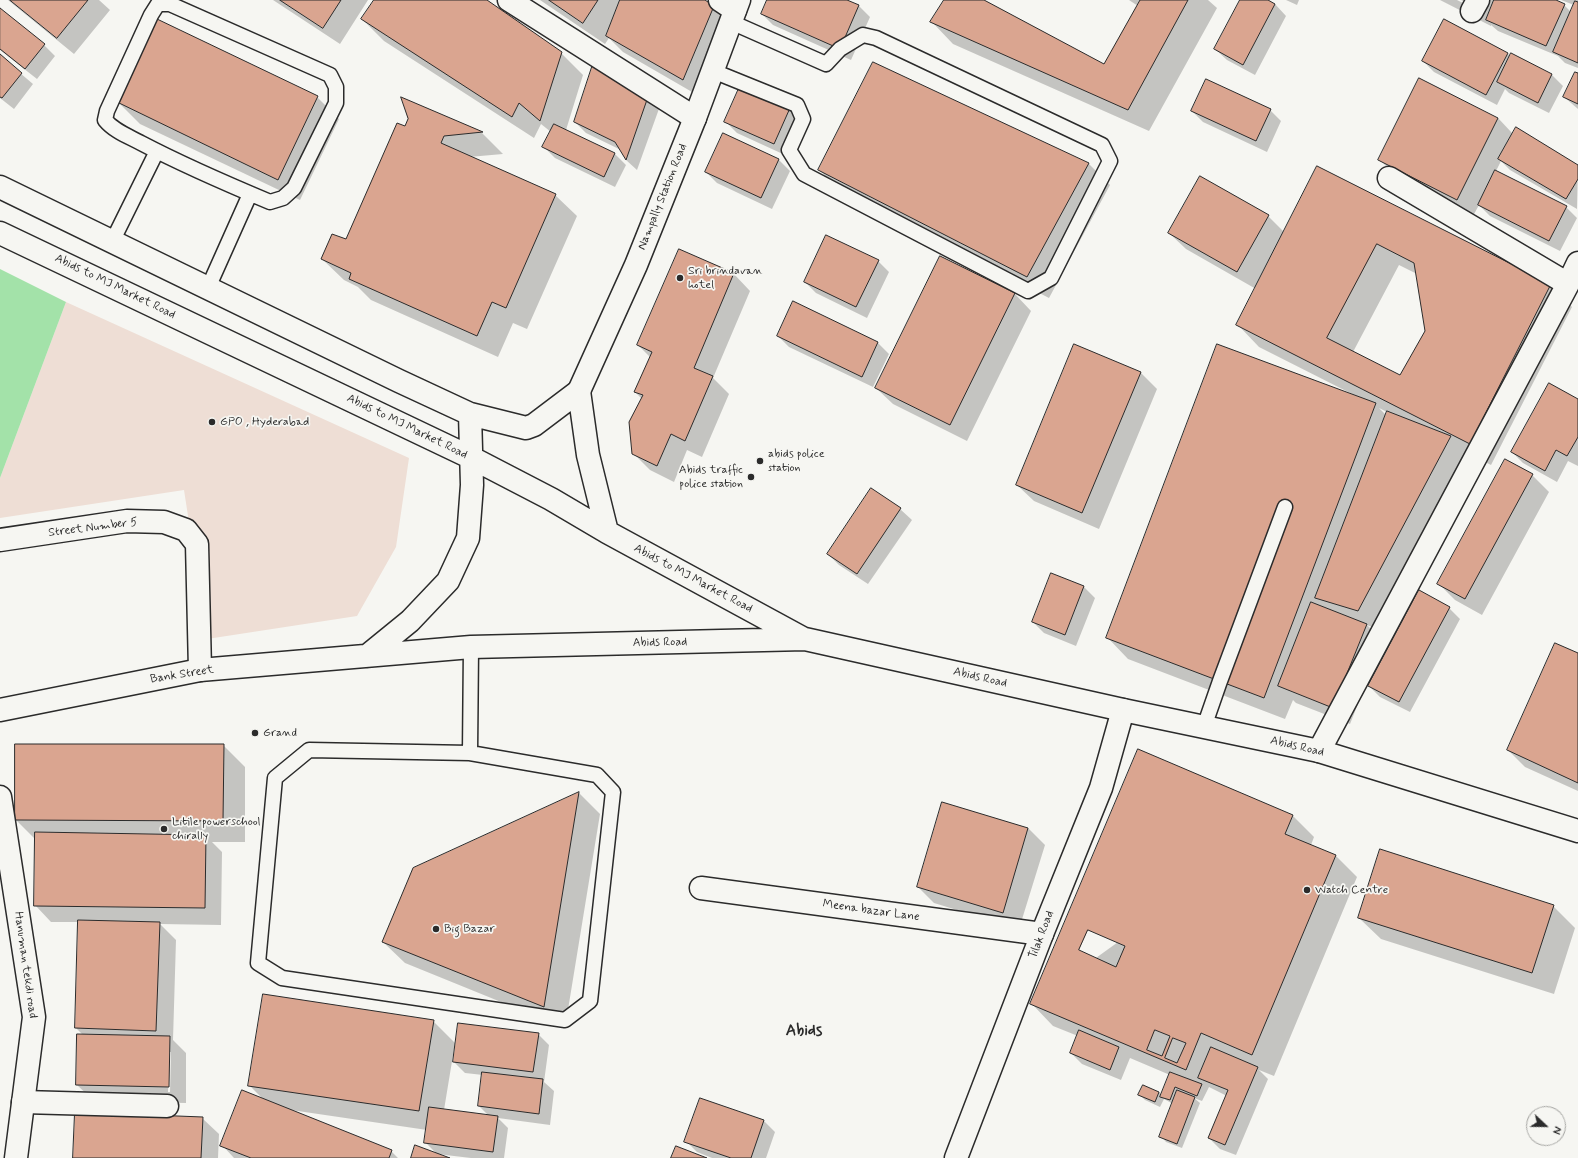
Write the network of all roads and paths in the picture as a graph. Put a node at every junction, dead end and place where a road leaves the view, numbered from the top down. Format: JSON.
{"nodes":[{"id":1,"x":509,"y":0,"type":"edge"},
{"id":2,"x":732,"y":8,"type":"edge"},
{"id":3,"x":713,"y":71,"type":"junction"},
{"id":4,"x":695,"y":118,"type":"junction"},
{"id":5,"x":157,"y":151,"type":"junction"},
{"id":6,"x":1389,"y":178,"type":"dead end"},
{"id":7,"x":0,"y":187,"type":"edge"},
{"id":8,"x":250,"y":194,"type":"junction"},
{"id":9,"x":0,"y":233,"type":"edge"},
{"id":10,"x":112,"y":242,"type":"junction"},
{"id":11,"x":1578,"y":263,"type":"edge"},
{"id":12,"x":1568,"y":284,"type":"junction"},
{"id":13,"x":208,"y":288,"type":"junction"},
{"id":14,"x":579,"y":391,"type":"junction"},
{"id":15,"x":470,"y":414,"type":"junction"},
{"id":16,"x":472,"y":458,"type":"junction"},
{"id":17,"x":1285,"y":508,"type":"dead end"},
{"id":18,"x":607,"y":532,"type":"junction"},
{"id":19,"x":0,"y":540,"type":"edge"},
{"id":20,"x":805,"y":639,"type":"junction"},
{"id":21,"x":471,"y":647,"type":"junction"},
{"id":22,"x":367,"y":656,"type":"junction"},
{"id":23,"x":200,"y":670,"type":"junction"},
{"id":24,"x":0,"y":710,"type":"edge"},
{"id":25,"x":1123,"y":710,"type":"junction"},
{"id":26,"x":1204,"y":727,"type":"junction"},
{"id":27,"x":1319,"y":751,"type":"junction"},
{"id":28,"x":470,"y":753,"type":"junction"},
{"id":29,"x":0,"y":797,"type":"edge"},
{"id":30,"x":1578,"y":831,"type":"edge"},
{"id":31,"x":701,"y":888,"type":"dead end"},
{"id":32,"x":1042,"y":934,"type":"junction"},
{"id":33,"x":23,"y":1102,"type":"junction"},
{"id":34,"x":167,"y":1106,"type":"dead end"},
{"id":35,"x":16,"y":1158,"type":"edge"},
{"id":36,"x":956,"y":1158,"type":"edge"}],
"edges":[{"from":1,"to":4,"type":"main road"},
{"from":2,"to":3,"type":"main road","name":"Nampally Station Road"},
{"from":2,"to":3,"type":"lane"},
{"from":3,"to":4,"type":"main road","name":"Nampally Station Road"},
{"from":4,"to":14,"type":"main road","name":"Nampally Station Road"},
{"from":5,"to":8,"type":"lane"},
{"from":5,"to":8,"type":"lane"},
{"from":5,"to":10,"type":"lane"},
{"from":6,"to":12,"type":"main road"},
{"from":7,"to":10,"type":"main road"},
{"from":8,"to":13,"type":"lane"},
{"from":9,"to":16,"type":"main road","name":"Abids to MJ Market Road"},
{"from":10,"to":13,"type":"main road"},
{"from":11,"to":12,"type":"main road"},
{"from":12,"to":27,"type":"main road"},
{"from":13,"to":15,"type":"main road"},
{"from":14,"to":15,"type":"main road"},
{"from":14,"to":18,"type":"main road"},
{"from":15,"to":16,"type":"main road"},
{"from":16,"to":18,"type":"main road","name":"Abids to MJ Market Road"},
{"from":16,"to":22,"type":"main road"},
{"from":17,"to":26,"type":"lane"},
{"from":18,"to":20,"type":"main road","name":"Abids to MJ Market Road"},
{"from":19,"to":23,"type":"main road","name":"Street Number 5"},
{"from":20,"to":21,"type":"main road","name":"Abids Road"},
{"from":20,"to":25,"type":"main road","name":"Abids Road"},
{"from":21,"to":22,"type":"main road","name":"Abids Road"},
{"from":21,"to":28,"type":"lane"},
{"from":22,"to":23,"type":"main road","name":"Bank Street"},
{"from":23,"to":24,"type":"main road","name":"Bank Street"},
{"from":25,"to":26,"type":"main road","name":"Abids Road"},
{"from":25,"to":32,"type":"main road","name":"Tilak Road"},
{"from":26,"to":27,"type":"main road","name":"Abids Road"},
{"from":27,"to":30,"type":"main road","name":"Abids Road"},
{"from":28,"to":28,"type":"lane"},
{"from":29,"to":33,"type":"main road","name":"Hanuman tekdi road"},
{"from":31,"to":32,"type":"main road","name":"Meena bazar Lane"},
{"from":32,"to":36,"type":"main road","name":"Tilak Road"},
{"from":33,"to":34,"type":"main road"},
{"from":33,"to":35,"type":"main road","name":"Hanuman tekdi road"}]}
